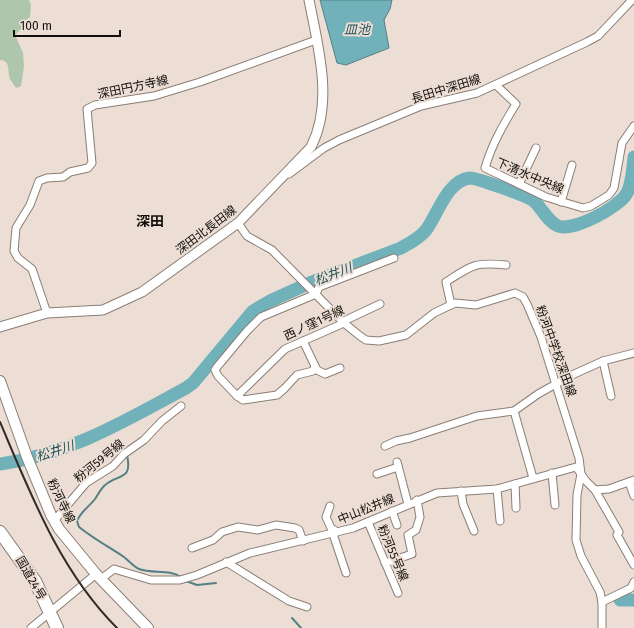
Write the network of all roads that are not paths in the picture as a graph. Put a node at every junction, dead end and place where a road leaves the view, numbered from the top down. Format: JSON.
{"nodes":[{"id":1,"x":309,"y":0,"type":"edge"},
{"id":2,"x":632,"y":0,"type":"edge"},
{"id":3,"x":316,"y":40,"type":"junction"},
{"id":4,"x":496,"y":85,"type":"junction"},
{"id":5,"x":634,"y":126,"type":"edge"},
{"id":6,"x":536,"y":148,"type":"dead end"},
{"id":7,"x":572,"y":165,"type":"dead end"},
{"id":8,"x":281,"y":178,"type":"junction"},
{"id":9,"x":519,"y":184,"type":"junction"},
{"id":10,"x":561,"y":202,"type":"junction"},
{"id":11,"x":238,"y":223,"type":"junction"},
{"id":12,"x":394,"y":258,"type":"dead end"},
{"id":13,"x":506,"y":265,"type":"dead end"},
{"id":14,"x":313,"y":291,"type":"junction"},
{"id":15,"x":380,"y":304,"type":"dead end"},
{"id":16,"x":451,"y":305,"type":"junction"},
{"id":17,"x":47,"y":313,"type":"junction"},
{"id":18,"x":344,"y":323,"type":"junction"},
{"id":19,"x":0,"y":327,"type":"edge"},
{"id":20,"x":303,"y":341,"type":"junction"},
{"id":21,"x":634,"y":353,"type":"edge"},
{"id":22,"x":603,"y":361,"type":"junction"},
{"id":23,"x":315,"y":366,"type":"junction"},
{"id":24,"x":340,"y":368,"type":"dead end"},
{"id":25,"x":0,"y":382,"type":"edge"},
{"id":26,"x":556,"y":384,"type":"junction"},
{"id":27,"x":237,"y":396,"type":"junction"},
{"id":28,"x":611,"y":396,"type":"dead end"},
{"id":29,"x":181,"y":406,"type":"dead end"},
{"id":30,"x":514,"y":412,"type":"junction"},
{"id":31,"x":385,"y":446,"type":"dead end"},
{"id":32,"x":552,"y":473,"type":"junction"},
{"id":33,"x":377,"y":474,"type":"dead end"},
{"id":34,"x":581,"y":474,"type":"junction"},
{"id":35,"x":533,"y":478,"type":"junction"},
{"id":36,"x":631,"y":481,"type":"edge"},
{"id":37,"x":515,"y":484,"type":"junction"},
{"id":38,"x":497,"y":489,"type":"junction"},
{"id":39,"x":596,"y":490,"type":"junction"},
{"id":40,"x":460,"y":491,"type":"junction"},
{"id":41,"x":634,"y":496,"type":"edge"},
{"id":42,"x":417,"y":500,"type":"junction"},
{"id":43,"x":408,"y":504,"type":"junction"},
{"id":44,"x":555,"y":505,"type":"dead end"},
{"id":45,"x":330,"y":506,"type":"dead end"},
{"id":46,"x":516,"y":508,"type":"dead end"},
{"id":47,"x":392,"y":511,"type":"junction"},
{"id":48,"x":500,"y":521,"type":"dead end"},
{"id":49,"x":54,"y":522,"type":"junction"},
{"id":50,"x":368,"y":522,"type":"junction"},
{"id":51,"x":397,"y":525,"type":"dead end"},
{"id":52,"x":474,"y":531,"type":"dead end"},
{"id":53,"x":0,"y":532,"type":"edge"},
{"id":54,"x":335,"y":533,"type":"junction"},
{"id":55,"x":303,"y":541,"type":"junction"},
{"id":56,"x":192,"y":548,"type":"dead end"},
{"id":57,"x":631,"y":551,"type":"edge"},
{"id":58,"x":226,"y":562,"type":"junction"},
{"id":59,"x":385,"y":563,"type":"junction"},
{"id":60,"x":634,"y":565,"type":"edge"},
{"id":61,"x":346,"y":573,"type":"dead end"},
{"id":62,"x":99,"y":576,"type":"junction"},
{"id":63,"x":634,"y":582,"type":"edge"},
{"id":64,"x":398,"y":593,"type":"dead end"},
{"id":65,"x":602,"y":602,"type":"junction"},
{"id":66,"x":307,"y":608,"type":"dead end"},
{"id":67,"x":50,"y":612,"type":"junction"},
{"id":68,"x":31,"y":628,"type":"edge"},
{"id":69,"x":57,"y":628,"type":"edge"},
{"id":70,"x":148,"y":628,"type":"edge"},
{"id":71,"x":602,"y":628,"type":"edge"}],
"edges":[{"from":1,"to":3,"type":"street","name":"深田北長田線"},
{"from":2,"to":4,"type":"street","name":"長田中深田線"},
{"from":3,"to":8,"type":"street","name":"深田北長田線"},
{"from":3,"to":17,"type":"street","name":"深田円方寺線"},
{"from":4,"to":8,"type":"street","name":"長田中深田線"},
{"from":4,"to":9,"type":"street","name":"下清水中央線"},
{"from":5,"to":10,"type":"street","name":"下清水中央線"},
{"from":6,"to":9,"type":"street"},
{"from":7,"to":10,"type":"street"},
{"from":8,"to":11,"type":"street","name":"深田北長田線"},
{"from":9,"to":10,"type":"street","name":"下清水中央線"},
{"from":11,"to":14,"type":"street","name":"粉河中学校深田線"},
{"from":11,"to":17,"type":"street","name":"深田北長田線"},
{"from":12,"to":14,"type":"street"},
{"from":13,"to":16,"type":"street"},
{"from":14,"to":18,"type":"street","name":"粉河中学校深田線"},
{"from":14,"to":27,"type":"street"},
{"from":15,"to":18,"type":"street","name":"西ノ窪1号線"},
{"from":16,"to":18,"type":"street","name":"粉河中学校深田線"},
{"from":16,"to":26,"type":"street","name":"粉河中学校深田線"},
{"from":17,"to":19,"type":"street","name":"深田北長田線"},
{"from":18,"to":20,"type":"street","name":"西ノ窪1号線"},
{"from":20,"to":23,"type":"street"},
{"from":20,"to":27,"type":"street","name":"西ノ窪1号線"},
{"from":21,"to":22,"type":"street"},
{"from":22,"to":26,"type":"street"},
{"from":22,"to":28,"type":"street"},
{"from":23,"to":24,"type":"street"},
{"from":23,"to":27,"type":"street"},
{"from":25,"to":49,"type":"main road","name":"粉河寺線"},
{"from":26,"to":30,"type":"street"},
{"from":26,"to":34,"type":"street","name":"粉河中学校深田線"},
{"from":29,"to":49,"type":"street","name":"粉河59号線"},
{"from":30,"to":31,"type":"street"},
{"from":30,"to":35,"type":"street"},
{"from":32,"to":34,"type":"street","name":"中山松井線"},
{"from":32,"to":35,"type":"street","name":"中山松井線"},
{"from":32,"to":44,"type":"street"},
{"from":33,"to":43,"type":"street"},
{"from":34,"to":39,"type":"street"},
{"from":34,"to":65,"type":"street","name":"粉河中学校深田線"},
{"from":35,"to":37,"type":"street","name":"中山松井線"},
{"from":36,"to":39,"type":"street"},
{"from":36,"to":41,"type":"street"},
{"from":37,"to":38,"type":"street","name":"中山松井線"},
{"from":37,"to":46,"type":"street"},
{"from":38,"to":40,"type":"street","name":"中山松井線"},
{"from":38,"to":48,"type":"street"},
{"from":39,"to":57,"type":"street"},
{"from":40,"to":42,"type":"street","name":"中山松井線"},
{"from":40,"to":52,"type":"street"},
{"from":42,"to":43,"type":"street","name":"中山松井線"},
{"from":42,"to":59,"type":"street"},
{"from":43,"to":47,"type":"street","name":"中山松井線"},
{"from":45,"to":54,"type":"street"},
{"from":47,"to":50,"type":"street","name":"中山松井線"},
{"from":47,"to":51,"type":"street"},
{"from":49,"to":62,"type":"main road","name":"粉河寺線"},
{"from":50,"to":54,"type":"street","name":"中山松井線"},
{"from":50,"to":59,"type":"street","name":"粉河55号線"},
{"from":53,"to":67,"type":"highway","name":"国道24号"},
{"from":54,"to":55,"type":"street","name":"中山松井線"},
{"from":54,"to":61,"type":"street"},
{"from":55,"to":56,"type":"street"},
{"from":55,"to":58,"type":"street","name":"中山松井線"},
{"from":57,"to":60,"type":"street"},
{"from":58,"to":62,"type":"street","name":"中山松井線"},
{"from":58,"to":66,"type":"street"},
{"from":59,"to":64,"type":"street","name":"粉河55号線"},
{"from":62,"to":67,"type":"street","name":"中山松井線"},
{"from":62,"to":70,"type":"main road","name":"粉河寺線"},
{"from":63,"to":65,"type":"street"},
{"from":65,"to":71,"type":"street","name":"粉河中学校深田線"},
{"from":67,"to":68,"type":"street","name":"中山松井線"},
{"from":67,"to":69,"type":"highway","name":"国道24号"}]}
